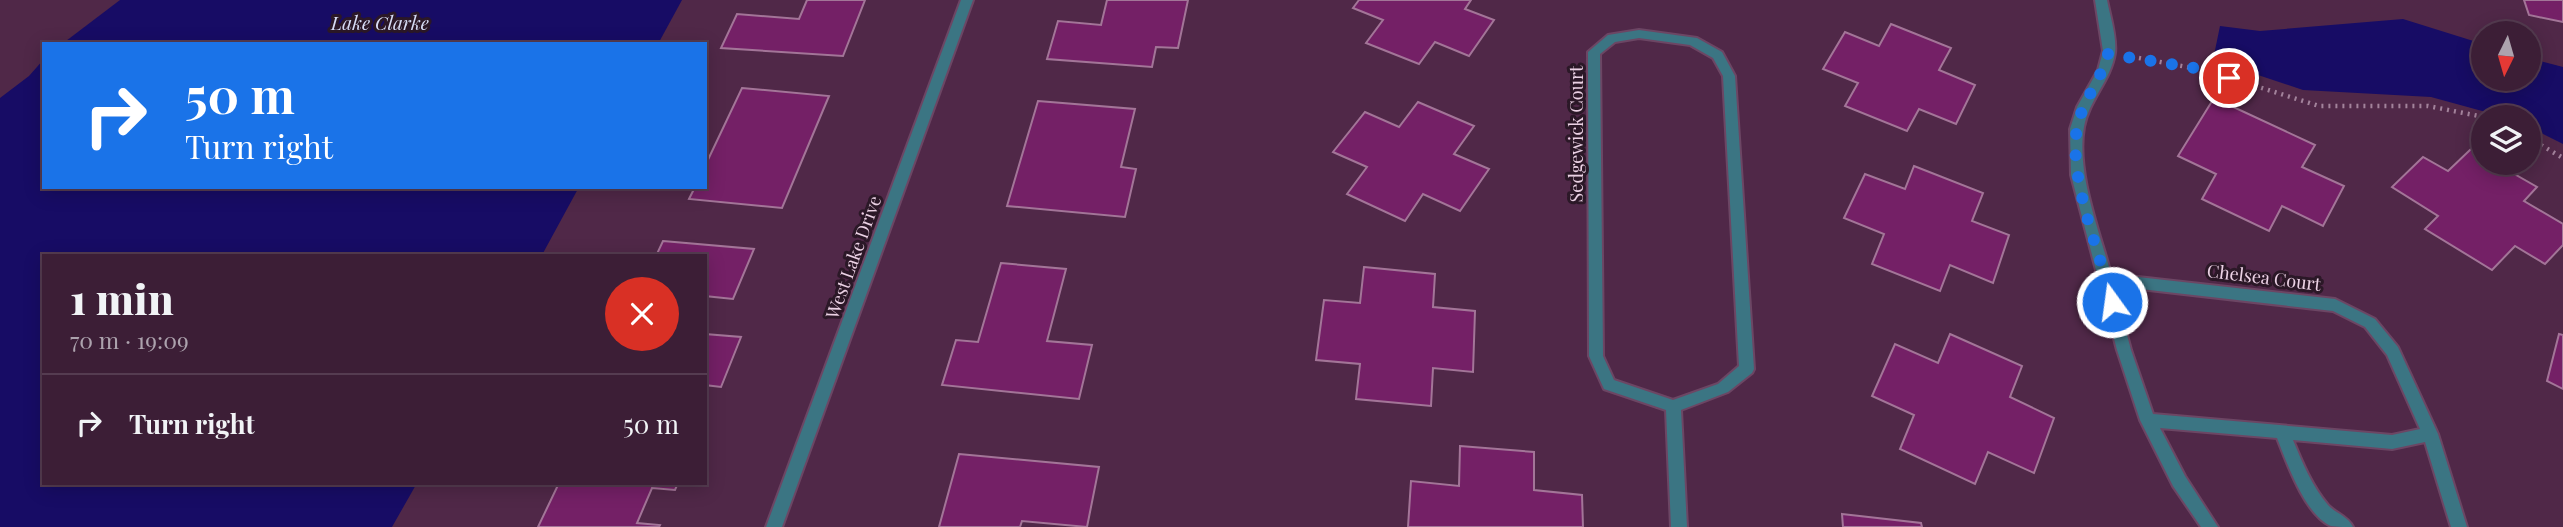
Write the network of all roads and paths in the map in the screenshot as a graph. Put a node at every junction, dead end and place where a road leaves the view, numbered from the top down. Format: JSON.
{"nodes":[{"id":1,"x":967,"y":0,"type":"edge"},
{"id":2,"x":2101,"y":0,"type":"edge"},
{"id":3,"x":2108,"y":54,"type":"junction"},
{"id":4,"x":2471,"y":114,"type":"edge"},
{"id":5,"x":2541,"y":145,"type":"edge"},
{"id":6,"x":2563,"y":158,"type":"edge"},
{"id":7,"x":2106,"y":279,"type":"junction"},
{"id":8,"x":1673,"y":406,"type":"junction"},
{"id":9,"x":2148,"y":420,"type":"junction"},
{"id":10,"x":2283,"y":434,"type":"junction"},
{"id":11,"x":2430,"y":434,"type":"junction"},
{"id":12,"x":774,"y":527,"type":"edge"},
{"id":13,"x":1679,"y":527,"type":"edge"},
{"id":14,"x":2210,"y":527,"type":"edge"},
{"id":15,"x":2346,"y":527,"type":"edge"},
{"id":16,"x":2459,"y":527,"type":"edge"}],
"edges":[{"from":1,"to":12,"type":"street","name":"West Lake Drive"},
{"from":2,"to":3,"type":"street"},
{"from":3,"to":4,"type":"path"},
{"from":3,"to":7,"type":"street"},
{"from":5,"to":6,"type":"path"},
{"from":7,"to":9,"type":"street"},
{"from":7,"to":11,"type":"street","name":"Chelsea Court"},
{"from":8,"to":8,"type":"street","name":"Sedgewick Court"},
{"from":8,"to":13,"type":"street"},
{"from":9,"to":10,"type":"street"},
{"from":9,"to":14,"type":"street"},
{"from":10,"to":11,"type":"street"},
{"from":10,"to":15,"type":"street"},
{"from":11,"to":16,"type":"street","name":"Chelsea Court"}]}
